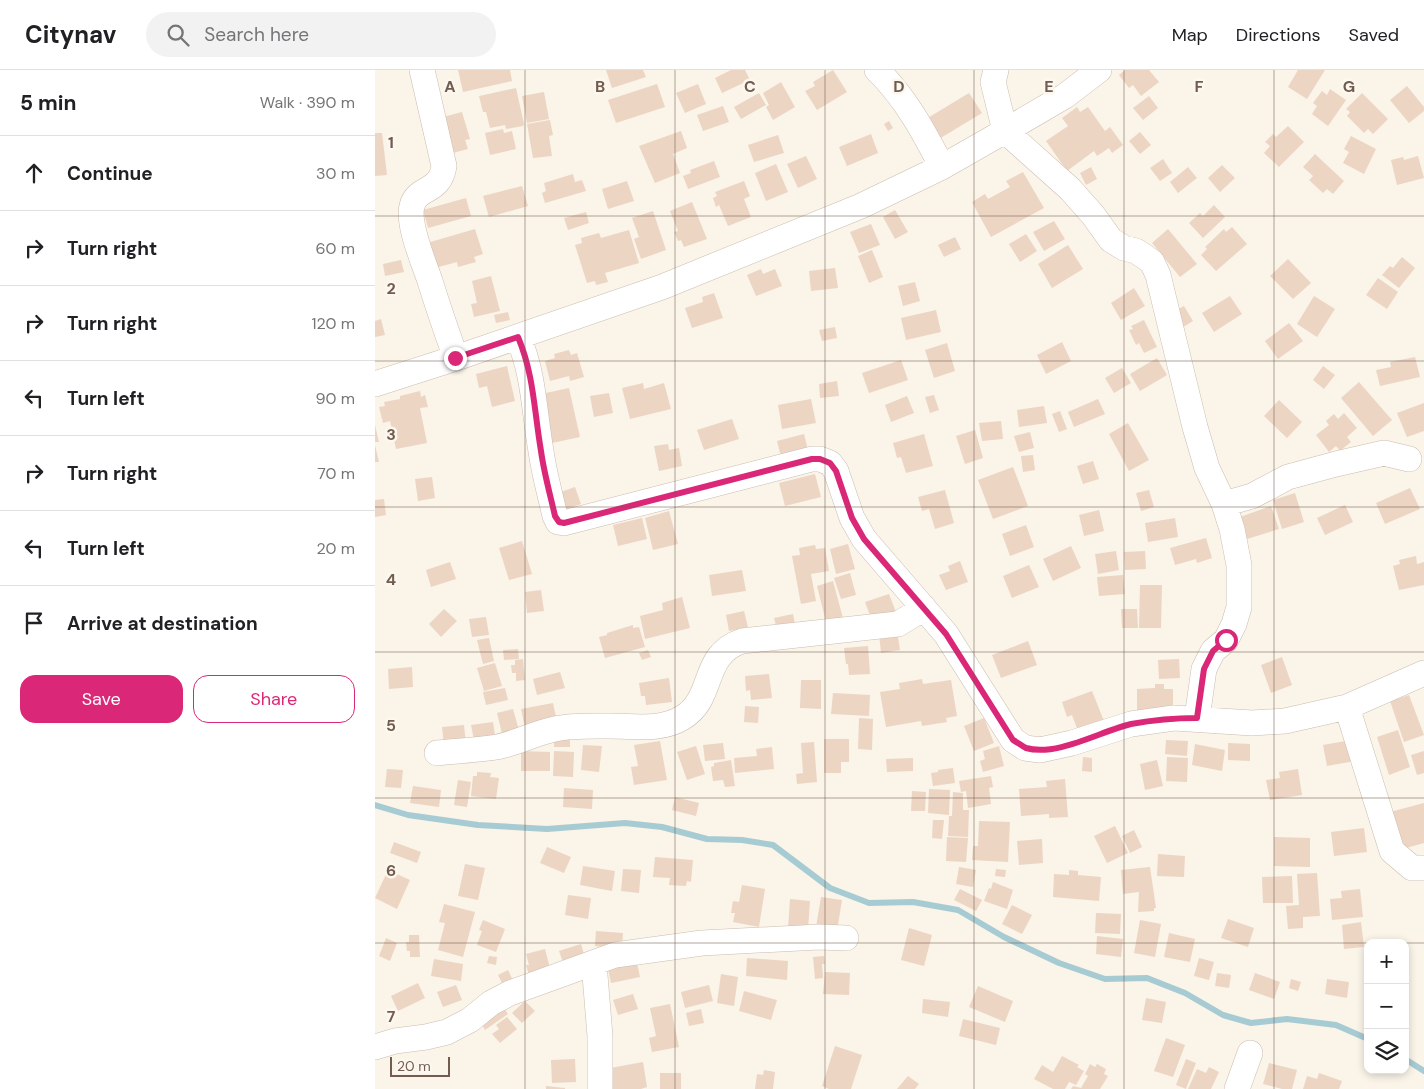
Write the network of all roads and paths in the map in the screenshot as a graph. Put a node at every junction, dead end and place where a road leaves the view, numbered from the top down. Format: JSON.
{"nodes":[{"id":1,"x":422,"y":70,"type":"edge"},
{"id":2,"x":877,"y":70,"type":"edge"},
{"id":3,"x":996,"y":70,"type":"edge"},
{"id":4,"x":1099,"y":70,"type":"edge"},
{"id":5,"x":1005,"y":131,"type":"junction"},
{"id":6,"x":942,"y":167,"type":"junction"},
{"id":7,"x":518,"y":337,"type":"junction"},
{"id":8,"x":455,"y":358,"type":"junction"},
{"id":9,"x":375,"y":384,"type":"edge"},
{"id":10,"x":1409,"y":459,"type":"dead end"},
{"id":11,"x":1224,"y":504,"type":"junction"},
{"id":12,"x":924,"y":608,"type":"junction"},
{"id":13,"x":1424,"y":673,"type":"edge"},
{"id":14,"x":1347,"y":707,"type":"junction"},
{"id":15,"x":1197,"y":718,"type":"junction"},
{"id":16,"x":437,"y":753,"type":"dead end"},
{"id":17,"x":1424,"y":868,"type":"edge"},
{"id":18,"x":846,"y":938,"type":"dead end"},
{"id":19,"x":594,"y":963,"type":"junction"},
{"id":20,"x":375,"y":1047,"type":"edge"},
{"id":21,"x":1250,"y":1053,"type":"dead end"},
{"id":22,"x":600,"y":1089,"type":"edge"},
{"id":23,"x":1237,"y":1089,"type":"edge"}],
"edges":[{"from":1,"to":8,"type":"street"},
{"from":2,"to":6,"type":"street"},
{"from":3,"to":5,"type":"street"},
{"from":4,"to":5,"type":"street"},
{"from":5,"to":6,"type":"street"},
{"from":5,"to":11,"type":"street"},
{"from":6,"to":7,"type":"street"},
{"from":7,"to":8,"type":"street"},
{"from":7,"to":12,"type":"street"},
{"from":8,"to":9,"type":"street"},
{"from":10,"to":11,"type":"street"},
{"from":11,"to":15,"type":"street"},
{"from":12,"to":15,"type":"street"},
{"from":12,"to":16,"type":"street"},
{"from":13,"to":14,"type":"street"},
{"from":14,"to":15,"type":"street"},
{"from":14,"to":17,"type":"street"},
{"from":18,"to":19,"type":"street"},
{"from":19,"to":20,"type":"street"},
{"from":19,"to":22,"type":"street"},
{"from":21,"to":23,"type":"street"}]}
